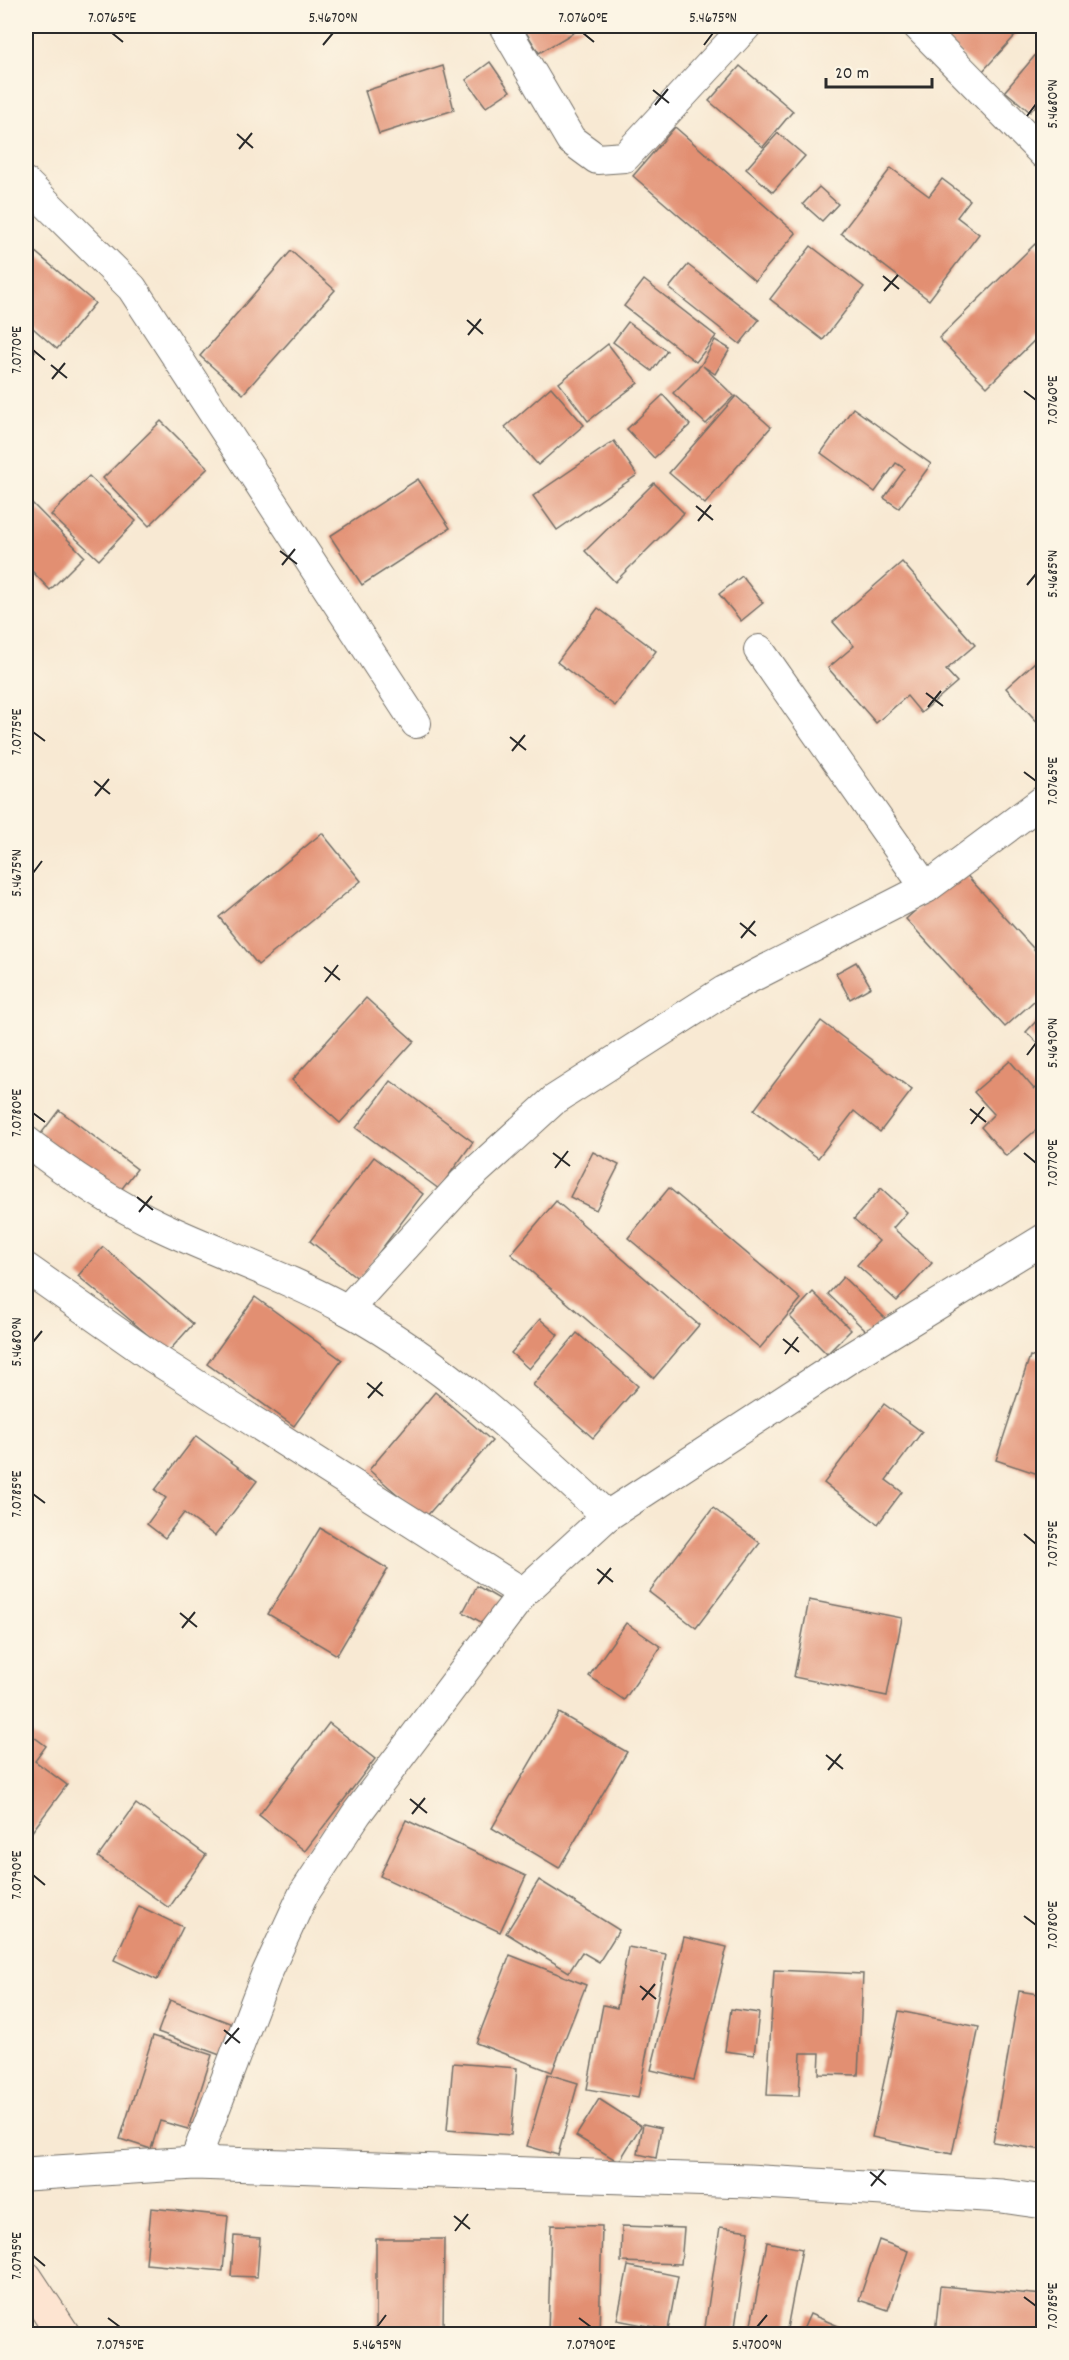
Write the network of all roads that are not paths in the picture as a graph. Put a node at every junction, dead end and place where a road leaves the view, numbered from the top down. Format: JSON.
{"nodes":[{"id":1,"x":504,"y":26,"type":"edge"},
{"id":2,"x":746,"y":26,"type":"edge"},
{"id":3,"x":918,"y":26,"type":"edge"},
{"id":4,"x":1044,"y":154,"type":"edge"},
{"id":5,"x":26,"y":183,"type":"edge"},
{"id":6,"x":759,"y":650,"type":"dead end"},
{"id":7,"x":416,"y":723,"type":"dead end"},
{"id":8,"x":1044,"y":800,"type":"edge"},
{"id":9,"x":926,"y":888,"type":"junction"},
{"id":10,"x":26,"y":1141,"type":"edge"},
{"id":11,"x":1044,"y":1239,"type":"edge"},
{"id":12,"x":26,"y":1268,"type":"edge"},
{"id":13,"x":347,"y":1310,"type":"junction"},
{"id":14,"x":607,"y":1516,"type":"junction"},
{"id":15,"x":523,"y":1593,"type":"junction"},
{"id":16,"x":194,"y":2163,"type":"junction"},
{"id":17,"x":26,"y":2174,"type":"edge"},
{"id":18,"x":1044,"y":2202,"type":"edge"},
{"id":19,"x":26,"y":2278,"type":"edge"},
{"id":20,"x":63,"y":2334,"type":"edge"}],
"edges":[{"from":1,"to":2,"type":"street"},
{"from":3,"to":4,"type":"street"},
{"from":5,"to":7,"type":"street"},
{"from":6,"to":9,"type":"street"},
{"from":8,"to":9,"type":"street"},
{"from":9,"to":13,"type":"street"},
{"from":10,"to":13,"type":"street"},
{"from":11,"to":14,"type":"street"},
{"from":12,"to":15,"type":"street"},
{"from":13,"to":14,"type":"street"},
{"from":14,"to":15,"type":"street"},
{"from":15,"to":16,"type":"street"},
{"from":16,"to":17,"type":"street"},
{"from":16,"to":18,"type":"street"},
{"from":19,"to":20,"type":"main road"}]}
